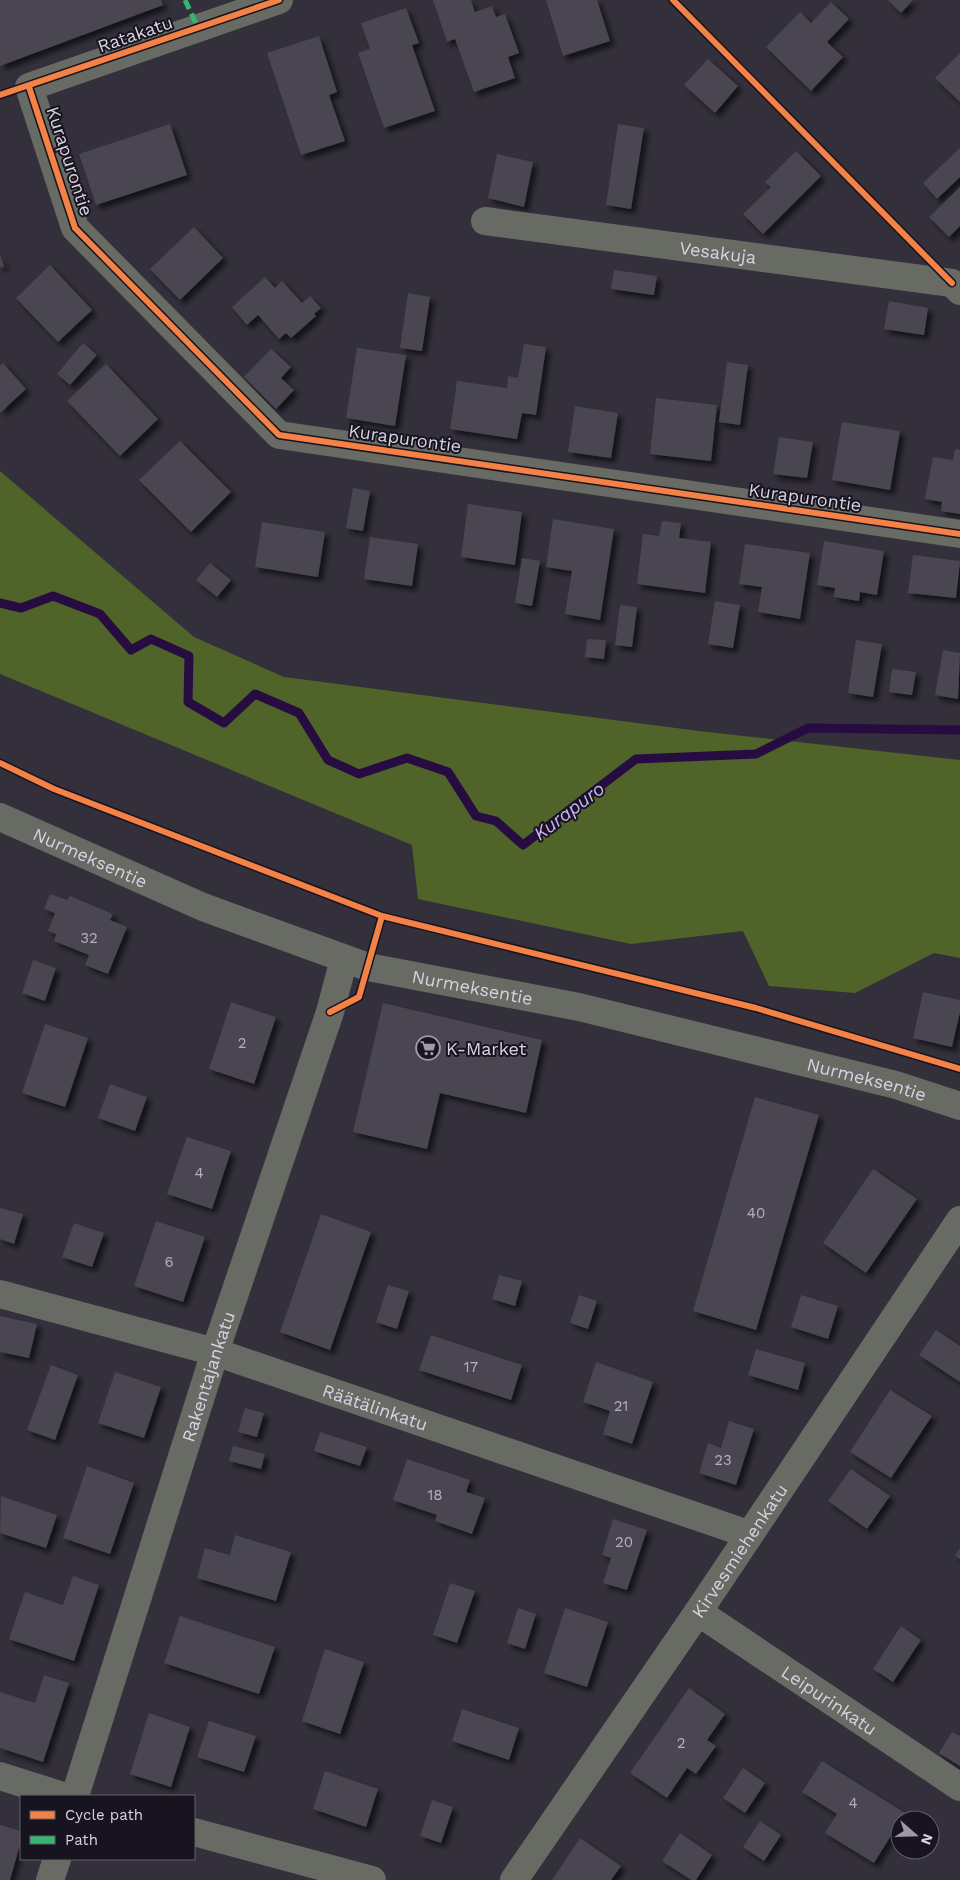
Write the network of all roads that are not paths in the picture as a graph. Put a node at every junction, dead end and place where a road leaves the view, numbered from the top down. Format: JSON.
{"nodes":[{"id":1,"x":279,"y":0,"type":"edge"},
{"id":2,"x":29,"y":87,"type":"joint"},
{"id":3,"x":485,"y":221,"type":"dead end"},
{"id":4,"x":956,"y":287,"type":"edge"},
{"id":5,"x":960,"y":534,"type":"edge"},
{"id":6,"x":0,"y":817,"type":"edge"},
{"id":7,"x":344,"y":959,"type":"junction"},
{"id":8,"x":960,"y":1106,"type":"edge"},
{"id":9,"x":960,"y":1220,"type":"edge"},
{"id":10,"x":0,"y":1294,"type":"edge"},
{"id":11,"x":215,"y":1352,"type":"junction"},
{"id":12,"x":748,"y":1534,"type":"junction"},
{"id":13,"x":698,"y":1612,"type":"junction"},
{"id":14,"x":0,"y":1776,"type":"edge"},
{"id":15,"x":960,"y":1787,"type":"edge"},
{"id":16,"x":60,"y":1795,"type":"edge"},
{"id":17,"x":75,"y":1795,"type":"edge"},
{"id":18,"x":195,"y":1832,"type":"edge"},
{"id":19,"x":56,"y":1860,"type":"edge"},
{"id":20,"x":50,"y":1880,"type":"edge"},
{"id":21,"x":372,"y":1880,"type":"edge"},
{"id":22,"x":514,"y":1880,"type":"edge"}],
"edges":[{"from":1,"to":2,"type":"street","name":"Ratakatu"},
{"from":2,"to":5,"type":"street","name":"Kurapurontie"},
{"from":3,"to":4,"type":"street","name":"Vesakuja"},
{"from":6,"to":7,"type":"street","name":"Nurmeksentie"},
{"from":7,"to":8,"type":"street","name":"Nurmeksentie"},
{"from":7,"to":11,"type":"street","name":"Rakentajankatu"},
{"from":9,"to":12,"type":"street","name":"Kirvesmiehenkatu"},
{"from":10,"to":11,"type":"street","name":"Räätälinkatu"},
{"from":11,"to":12,"type":"street","name":"Räätälinkatu"},
{"from":11,"to":17,"type":"street","name":"Rakentajankatu"},
{"from":12,"to":13,"type":"street","name":"Kirvesmiehenkatu"},
{"from":13,"to":15,"type":"street","name":"Leipurinkatu"},
{"from":13,"to":22,"type":"street","name":"Kirvesmiehenkatu"},
{"from":14,"to":16,"type":"street"},
{"from":18,"to":21,"type":"street"},
{"from":19,"to":20,"type":"street"}]}
